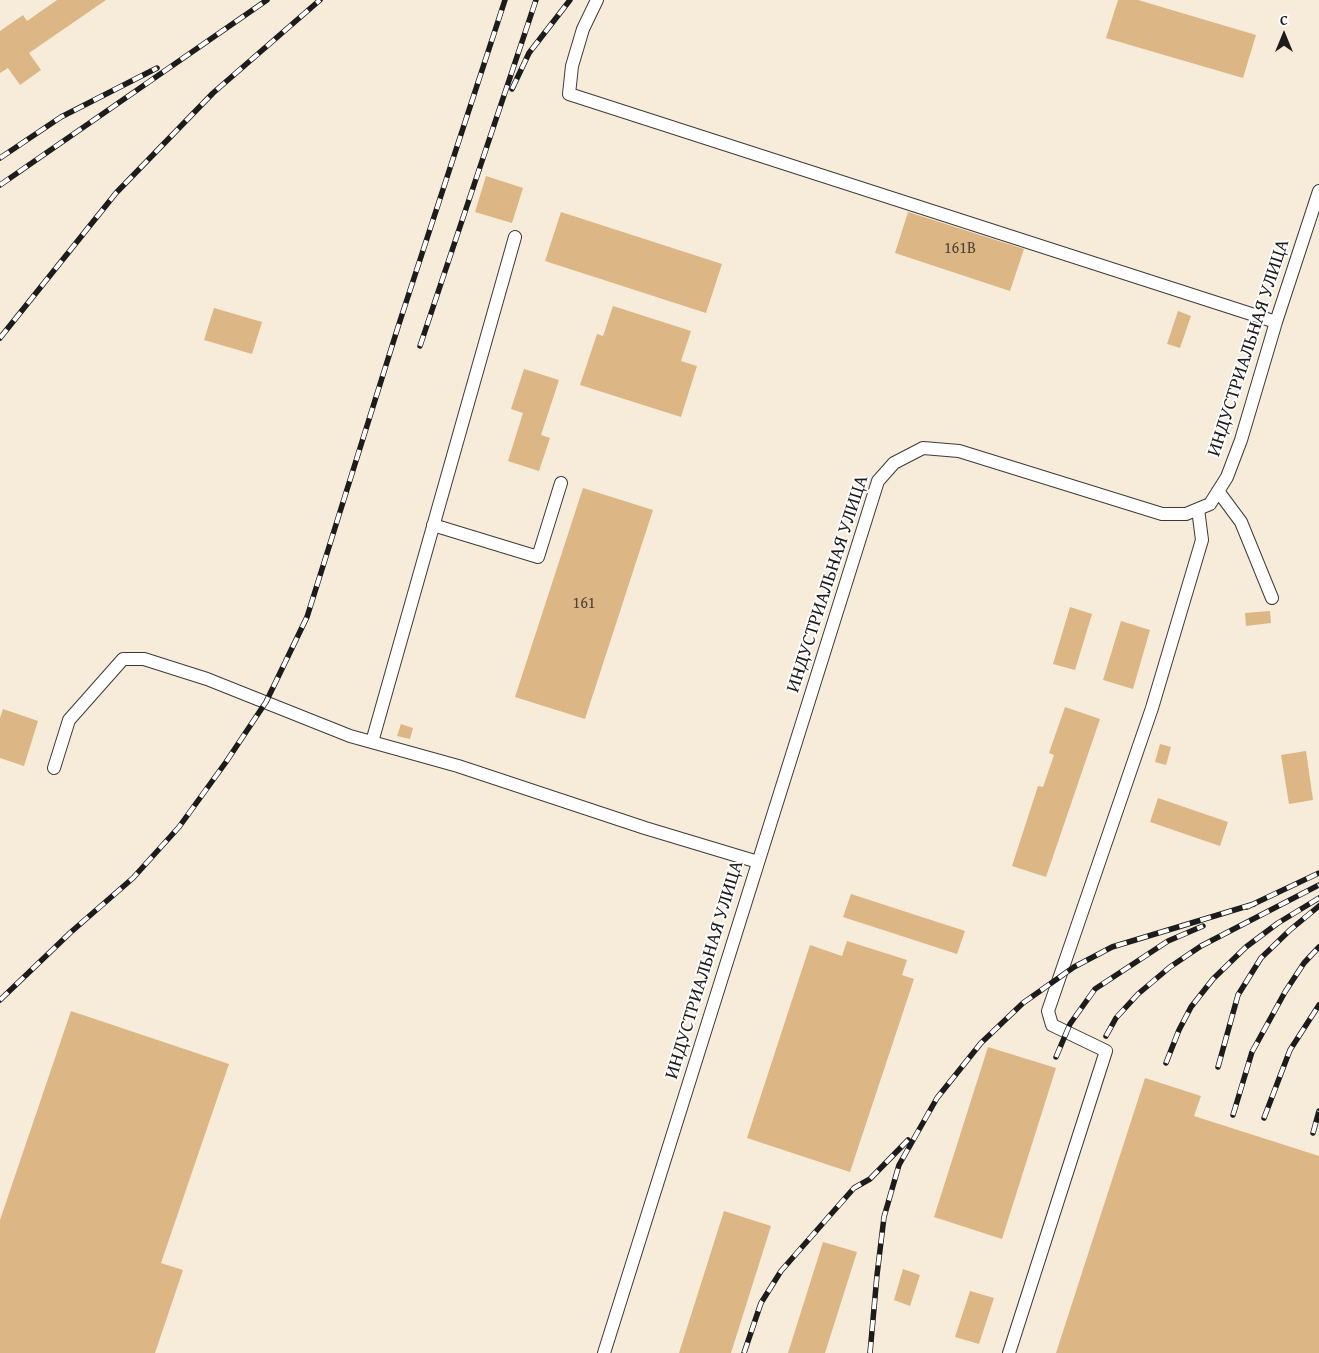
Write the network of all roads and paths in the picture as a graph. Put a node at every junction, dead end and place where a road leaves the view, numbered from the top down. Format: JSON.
{"nodes":[{"id":1,"x":597,"y":0,"type":"edge"},
{"id":2,"x":1319,"y":191,"type":"edge"},
{"id":3,"x":514,"y":237,"type":"dead end"},
{"id":4,"x":1276,"y":322,"type":"junction"},
{"id":5,"x":561,"y":483,"type":"dead end"},
{"id":6,"x":1218,"y":491,"type":"junction"},
{"id":7,"x":1198,"y":509,"type":"junction"},
{"id":8,"x":433,"y":525,"type":"junction"},
{"id":9,"x":1272,"y":598,"type":"dead end"},
{"id":10,"x":372,"y":742,"type":"junction"},
{"id":11,"x":54,"y":768,"type":"dead end"},
{"id":12,"x":758,"y":862,"type":"junction"},
{"id":13,"x":604,"y":1353,"type":"edge"},
{"id":14,"x":1009,"y":1353,"type":"edge"}],
"edges":[{"from":1,"to":4,"type":"street"},
{"from":2,"to":4,"type":"street","name":"ИНДУСТРИАЛЬНАЯ УЛИЦА"},
{"from":3,"to":8,"type":"street"},
{"from":4,"to":6,"type":"street","name":"ИНДУСТРИАЛЬНАЯ УЛИЦА"},
{"from":5,"to":8,"type":"street"},
{"from":6,"to":7,"type":"street","name":"ИНДУСТРИАЛЬНАЯ УЛИЦА"},
{"from":6,"to":9,"type":"street"},
{"from":7,"to":12,"type":"street","name":"ИНДУСТРИАЛЬНАЯ УЛИЦА"},
{"from":7,"to":14,"type":"street"},
{"from":8,"to":10,"type":"street"},
{"from":10,"to":11,"type":"street"},
{"from":10,"to":12,"type":"street"},
{"from":12,"to":13,"type":"street","name":"ИНДУСТРИАЛЬНАЯ УЛИЦА"}]}
